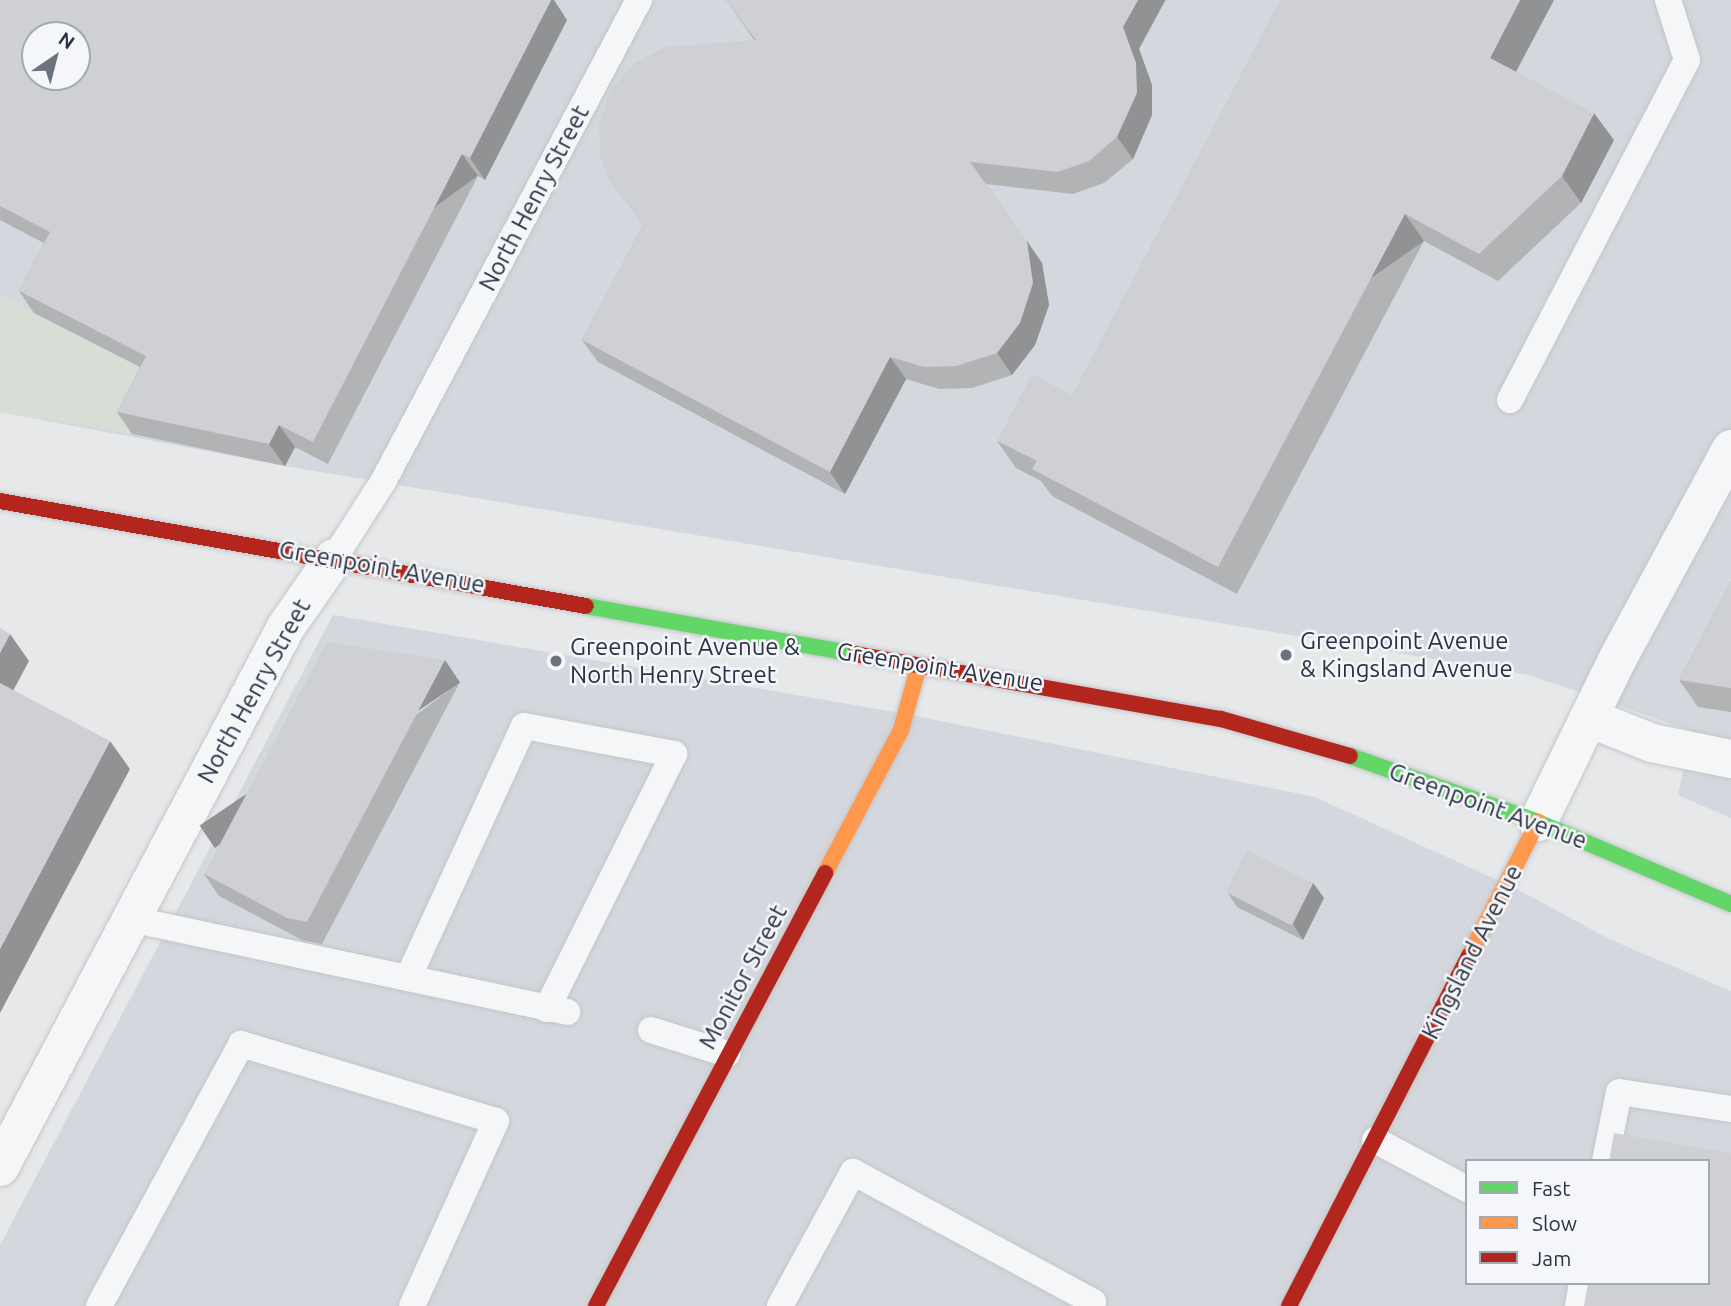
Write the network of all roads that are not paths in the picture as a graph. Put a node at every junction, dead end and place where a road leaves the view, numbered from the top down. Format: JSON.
{"nodes":[{"id":1,"x":639,"y":0,"type":"edge"},
{"id":2,"x":1668,"y":0,"type":"edge"},
{"id":3,"x":1510,"y":400,"type":"dead end"},
{"id":4,"x":1731,"y":449,"type":"edge"},
{"id":5,"x":0,"y":501,"type":"edge"},
{"id":6,"x":334,"y":558,"type":"junction"},
{"id":7,"x":919,"y":665,"type":"junction"},
{"id":8,"x":1589,"y":718,"type":"junction"},
{"id":9,"x":1731,"y":760,"type":"edge"},
{"id":10,"x":1538,"y":822,"type":"junction"},
{"id":11,"x":1731,"y":904,"type":"edge"},
{"id":12,"x":130,"y":919,"type":"junction"},
{"id":13,"x":408,"y":978,"type":"junction"},
{"id":14,"x":651,"y":1030,"type":"dead end"},
{"id":15,"x":727,"y":1054,"type":"junction"},
{"id":16,"x":1731,"y":1109,"type":"edge"},
{"id":17,"x":1375,"y":1140,"type":"junction"},
{"id":18,"x":1605,"y":1159,"type":"edge"},
{"id":19,"x":0,"y":1167,"type":"edge"},
{"id":20,"x":1465,"y":1188,"type":"edge"},
{"id":21,"x":1582,"y":1285,"type":"edge"},
{"id":22,"x":99,"y":1306,"type":"edge"},
{"id":23,"x":412,"y":1306,"type":"edge"},
{"id":24,"x":596,"y":1306,"type":"edge"},
{"id":25,"x":780,"y":1306,"type":"edge"},
{"id":26,"x":1091,"y":1306,"type":"edge"},
{"id":27,"x":1289,"y":1306,"type":"edge"},
{"id":28,"x":1578,"y":1306,"type":"edge"}],
"edges":[{"from":1,"to":6,"type":"lane","name":"North Henry Street"},
{"from":2,"to":3,"type":"lane"},
{"from":4,"to":8,"type":"street","name":"Kingsland Avenue"},
{"from":5,"to":6,"type":"main road","name":"Greenpoint Avenue"},
{"from":6,"to":7,"type":"main road","name":"Greenpoint Avenue"},
{"from":6,"to":12,"type":"street","name":"North Henry Street"},
{"from":7,"to":10,"type":"main road","name":"Greenpoint Avenue"},
{"from":7,"to":15,"type":"main road","name":"Monitor Street"},
{"from":8,"to":9,"type":"street"},
{"from":8,"to":10,"type":"street","name":"Kingsland Avenue"},
{"from":10,"to":11,"type":"main road","name":"Greenpoint Avenue"},
{"from":10,"to":17,"type":"main road","name":"Kingsland Avenue"},
{"from":12,"to":13,"type":"lane"},
{"from":12,"to":19,"type":"street","name":"North Henry Street"},
{"from":13,"to":13,"type":"lane"},
{"from":14,"to":15,"type":"lane"},
{"from":15,"to":24,"type":"main road","name":"Monitor Street"},
{"from":16,"to":18,"type":"lane"},
{"from":17,"to":20,"type":"lane"},
{"from":17,"to":27,"type":"main road","name":"Kingsland Avenue"},
{"from":21,"to":28,"type":"lane"},
{"from":22,"to":23,"type":"lane"},
{"from":25,"to":26,"type":"lane"}]}
